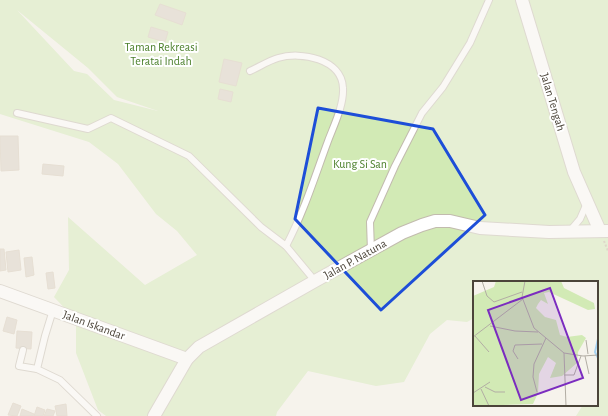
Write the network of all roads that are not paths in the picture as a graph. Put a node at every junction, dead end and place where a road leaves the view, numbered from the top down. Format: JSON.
{"nodes":[{"id":1,"x":489,"y":0,"type":"edge"},
{"id":2,"x":522,"y":0,"type":"edge"},
{"id":3,"x":250,"y":71,"type":"dead end"},
{"id":4,"x":17,"y":113,"type":"dead end"},
{"id":5,"x":587,"y":203,"type":"junction"},
{"id":6,"x":604,"y":231,"type":"edge"},
{"id":7,"x":568,"y":232,"type":"junction"},
{"id":8,"x":286,"y":246,"type":"junction"},
{"id":9,"x":371,"y":251,"type":"junction"},
{"id":10,"x":315,"y":281,"type":"junction"},
{"id":11,"x":0,"y":290,"type":"edge"},
{"id":12,"x":54,"y":310,"type":"junction"},
{"id":13,"x":23,"y":350,"type":"dead end"},
{"id":14,"x":187,"y":359,"type":"junction"},
{"id":15,"x":37,"y":369,"type":"junction"},
{"id":16,"x":98,"y":416,"type":"edge"},
{"id":17,"x":154,"y":416,"type":"edge"}],
"edges":[{"from":1,"to":9,"type":"lane"},
{"from":2,"to":5,"type":"street","name":"Jalan Tengah"},
{"from":3,"to":8,"type":"lane"},
{"from":4,"to":8,"type":"lane"},
{"from":5,"to":6,"type":"street","name":"Jalan Tengah"},
{"from":5,"to":7,"type":"lane"},
{"from":6,"to":7,"type":"street","name":"Jalan P. Natuna"},
{"from":7,"to":9,"type":"street","name":"Jalan P. Natuna"},
{"from":8,"to":10,"type":"lane"},
{"from":9,"to":10,"type":"street","name":"Jalan P. Natuna"},
{"from":10,"to":14,"type":"street","name":"Jalan P. Natuna"},
{"from":11,"to":12,"type":"street","name":"Jalan Iskandar"},
{"from":12,"to":14,"type":"street","name":"Jalan Iskandar"},
{"from":12,"to":15,"type":"lane"},
{"from":13,"to":15,"type":"lane"},
{"from":14,"to":17,"type":"street","name":"Jalan P. Natuna"},
{"from":15,"to":16,"type":"lane"}]}
